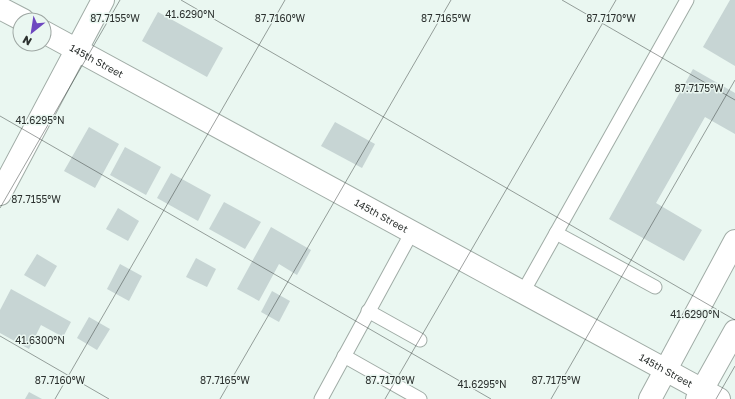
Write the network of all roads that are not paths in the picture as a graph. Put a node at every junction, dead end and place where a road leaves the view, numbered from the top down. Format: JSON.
{"nodes":[{"id":1,"x":103,"y":0,"type":"edge"},
{"id":2,"x":687,"y":0,"type":"edge"},
{"id":3,"x":0,"y":8,"type":"edge"},
{"id":4,"x":12,"y":14,"type":"edge"},
{"id":5,"x":52,"y":36,"type":"edge"},
{"id":6,"x":77,"y":50,"type":"junction"},
{"id":7,"x":0,"y":194,"type":"edge"},
{"id":8,"x":412,"y":232,"type":"junction"},
{"id":9,"x":556,"y":233,"type":"junction"},
{"id":10,"x":735,"y":241,"type":"edge"},
{"id":11,"x":655,"y":286,"type":"dead end"},
{"id":12,"x":523,"y":292,"type":"junction"},
{"id":13,"x":368,"y":311,"type":"junction"},
{"id":14,"x":420,"y":340,"type":"dead end"},
{"id":15,"x":733,"y":340,"type":"edge"},
{"id":16,"x":344,"y":356,"type":"junction"},
{"id":17,"x":666,"y":369,"type":"junction"},
{"id":18,"x":706,"y":396,"type":"edge"},
{"id":19,"x":321,"y":399,"type":"edge"},
{"id":20,"x":420,"y":399,"type":"edge"},
{"id":21,"x":650,"y":399,"type":"edge"}],
"edges":[{"from":1,"to":6,"type":"street"},
{"from":2,"to":9,"type":"lane"},
{"from":3,"to":4,"type":"street"},
{"from":5,"to":6,"type":"street","name":"145th Street"},
{"from":6,"to":7,"type":"street"},
{"from":6,"to":8,"type":"street","name":"145th Street"},
{"from":8,"to":12,"type":"street","name":"145th Street"},
{"from":8,"to":13,"type":"lane"},
{"from":9,"to":11,"type":"lane"},
{"from":9,"to":12,"type":"lane"},
{"from":10,"to":17,"type":"street"},
{"from":12,"to":17,"type":"street","name":"145th Street"},
{"from":13,"to":14,"type":"lane"},
{"from":13,"to":16,"type":"lane"},
{"from":15,"to":18,"type":"street"},
{"from":16,"to":19,"type":"lane"},
{"from":16,"to":20,"type":"lane"},
{"from":17,"to":18,"type":"street","name":"145th Street"},
{"from":17,"to":21,"type":"street"}]}
